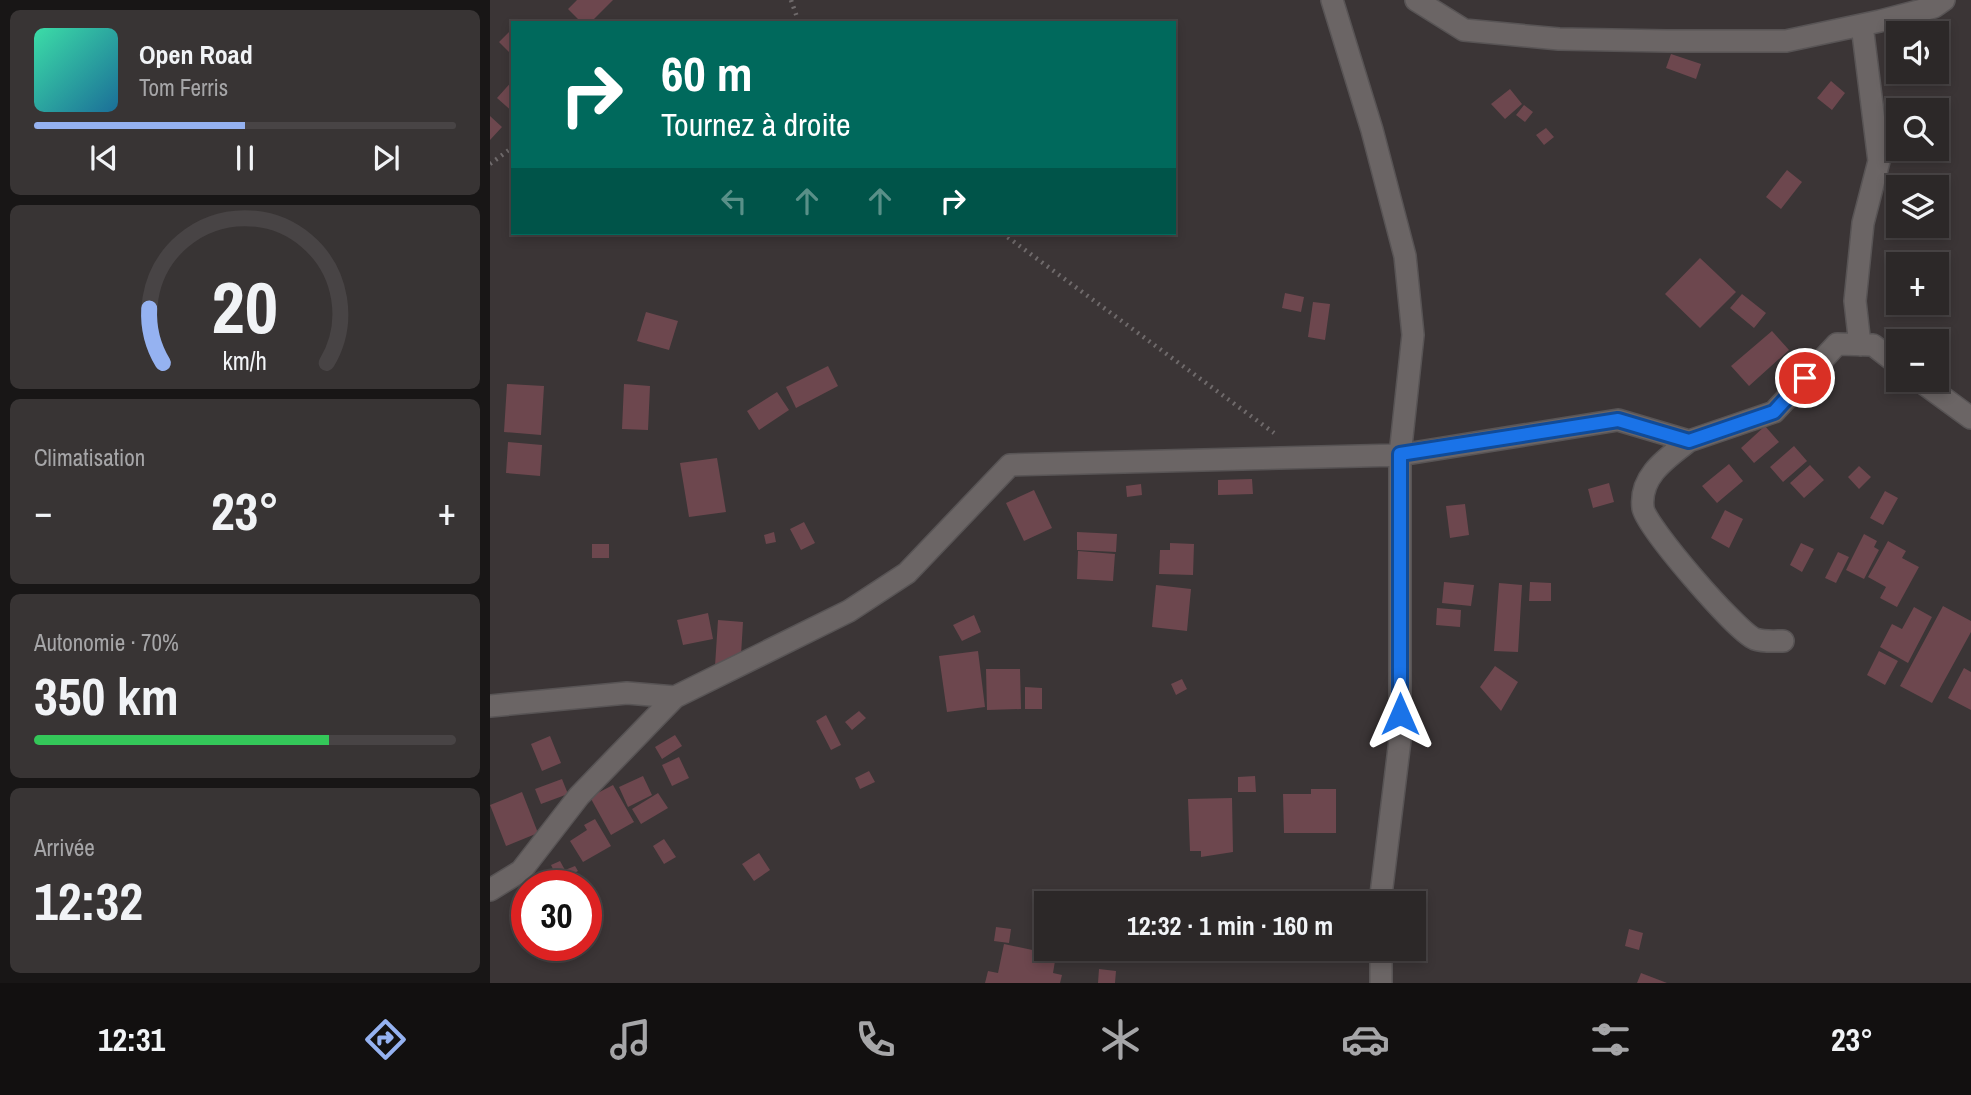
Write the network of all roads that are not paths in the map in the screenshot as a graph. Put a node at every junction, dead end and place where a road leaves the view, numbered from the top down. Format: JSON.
{"nodes":[{"id":1,"x":1332,"y":0,"type":"edge"},
{"id":2,"x":1416,"y":0,"type":"edge"},
{"id":3,"x":1944,"y":0,"type":"edge"},
{"id":4,"x":1862,"y":25,"type":"junction"},
{"id":5,"x":1860,"y":345,"type":"junction"},
{"id":6,"x":1886,"y":355,"type":"edge"},
{"id":7,"x":1935,"y":392,"type":"edge"},
{"id":8,"x":1971,"y":418,"type":"edge"},
{"id":9,"x":1689,"y":441,"type":"junction"},
{"id":10,"x":1400,"y":454,"type":"junction"},
{"id":11,"x":1783,"y":641,"type":"dead end"},
{"id":12,"x":675,"y":697,"type":"junction"},
{"id":13,"x":490,"y":706,"type":"edge"},
{"id":14,"x":490,"y":890,"type":"edge"},
{"id":15,"x":1381,"y":891,"type":"edge"},
{"id":16,"x":1381,"y":961,"type":"edge"},
{"id":17,"x":1381,"y":983,"type":"edge"}],
"edges":[{"from":1,"to":10,"type":"street"},
{"from":2,"to":4,"type":"street"},
{"from":3,"to":4,"type":"street"},
{"from":4,"to":5,"type":"street"},
{"from":5,"to":6,"type":"street"},
{"from":5,"to":9,"type":"street"},
{"from":7,"to":8,"type":"street"},
{"from":9,"to":10,"type":"street"},
{"from":9,"to":11,"type":"street"},
{"from":10,"to":12,"type":"street"},
{"from":10,"to":15,"type":"street"},
{"from":12,"to":13,"type":"street"},
{"from":12,"to":14,"type":"street"},
{"from":16,"to":17,"type":"street"}]}
